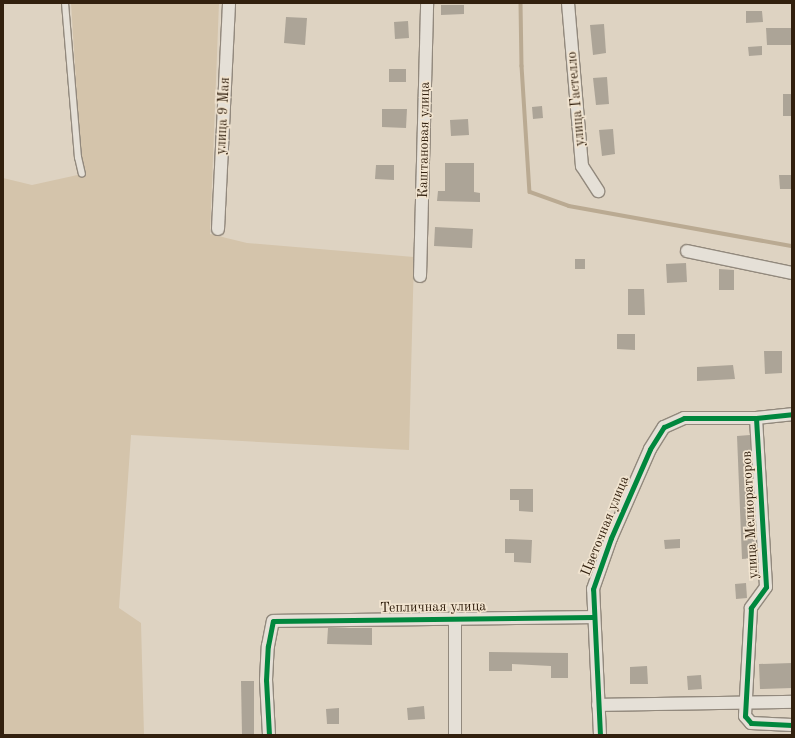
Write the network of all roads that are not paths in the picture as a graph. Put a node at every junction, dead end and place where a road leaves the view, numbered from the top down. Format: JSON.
{"nodes":[{"id":1,"x":65,"y":3,"type":"edge"},
{"id":2,"x":229,"y":3,"type":"edge"},
{"id":3,"x":427,"y":3,"type":"edge"},
{"id":4,"x":568,"y":3,"type":"edge"},
{"id":5,"x":82,"y":174,"type":"dead end"},
{"id":6,"x":598,"y":192,"type":"dead end"},
{"id":7,"x":218,"y":229,"type":"dead end"},
{"id":8,"x":687,"y":251,"type":"dead end"},
{"id":9,"x":792,"y":273,"type":"edge"},
{"id":10,"x":420,"y":276,"type":"dead end"},
{"id":11,"x":792,"y":414,"type":"edge"},
{"id":12,"x":756,"y":418,"type":"junction"},
{"id":13,"x":593,"y":617,"type":"junction"},
{"id":14,"x":455,"y":618,"type":"junction"},
{"id":15,"x":792,"y":702,"type":"edge"},
{"id":16,"x":744,"y":703,"type":"junction"},
{"id":17,"x":598,"y":705,"type":"junction"},
{"id":18,"x":792,"y":725,"type":"edge"},
{"id":19,"x":269,"y":735,"type":"edge"},
{"id":20,"x":455,"y":735,"type":"edge"},
{"id":21,"x":600,"y":735,"type":"edge"}],
"edges":[{"from":1,"to":5,"type":"lane"},
{"from":2,"to":7,"type":"street","name":"улица 9 Мая"},
{"from":3,"to":10,"type":"street","name":"Каштановая улица"},
{"from":4,"to":6,"type":"street","name":"улица Гастелло"},
{"from":8,"to":9,"type":"street"},
{"from":11,"to":12,"type":"street"},
{"from":12,"to":13,"type":"street","name":"Цветочная улица"},
{"from":12,"to":16,"type":"street","name":"улица Мелиораторов"},
{"from":13,"to":14,"type":"street","name":"Тепличная улица"},
{"from":13,"to":17,"type":"street","name":"Цветочная улица"},
{"from":14,"to":19,"type":"street","name":"Тепличная улица"},
{"from":14,"to":20,"type":"street","name":"Тепличная улица"},
{"from":15,"to":16,"type":"street"},
{"from":16,"to":17,"type":"street"},
{"from":16,"to":18,"type":"street"},
{"from":17,"to":21,"type":"street","name":"Цветочная улица"}]}
